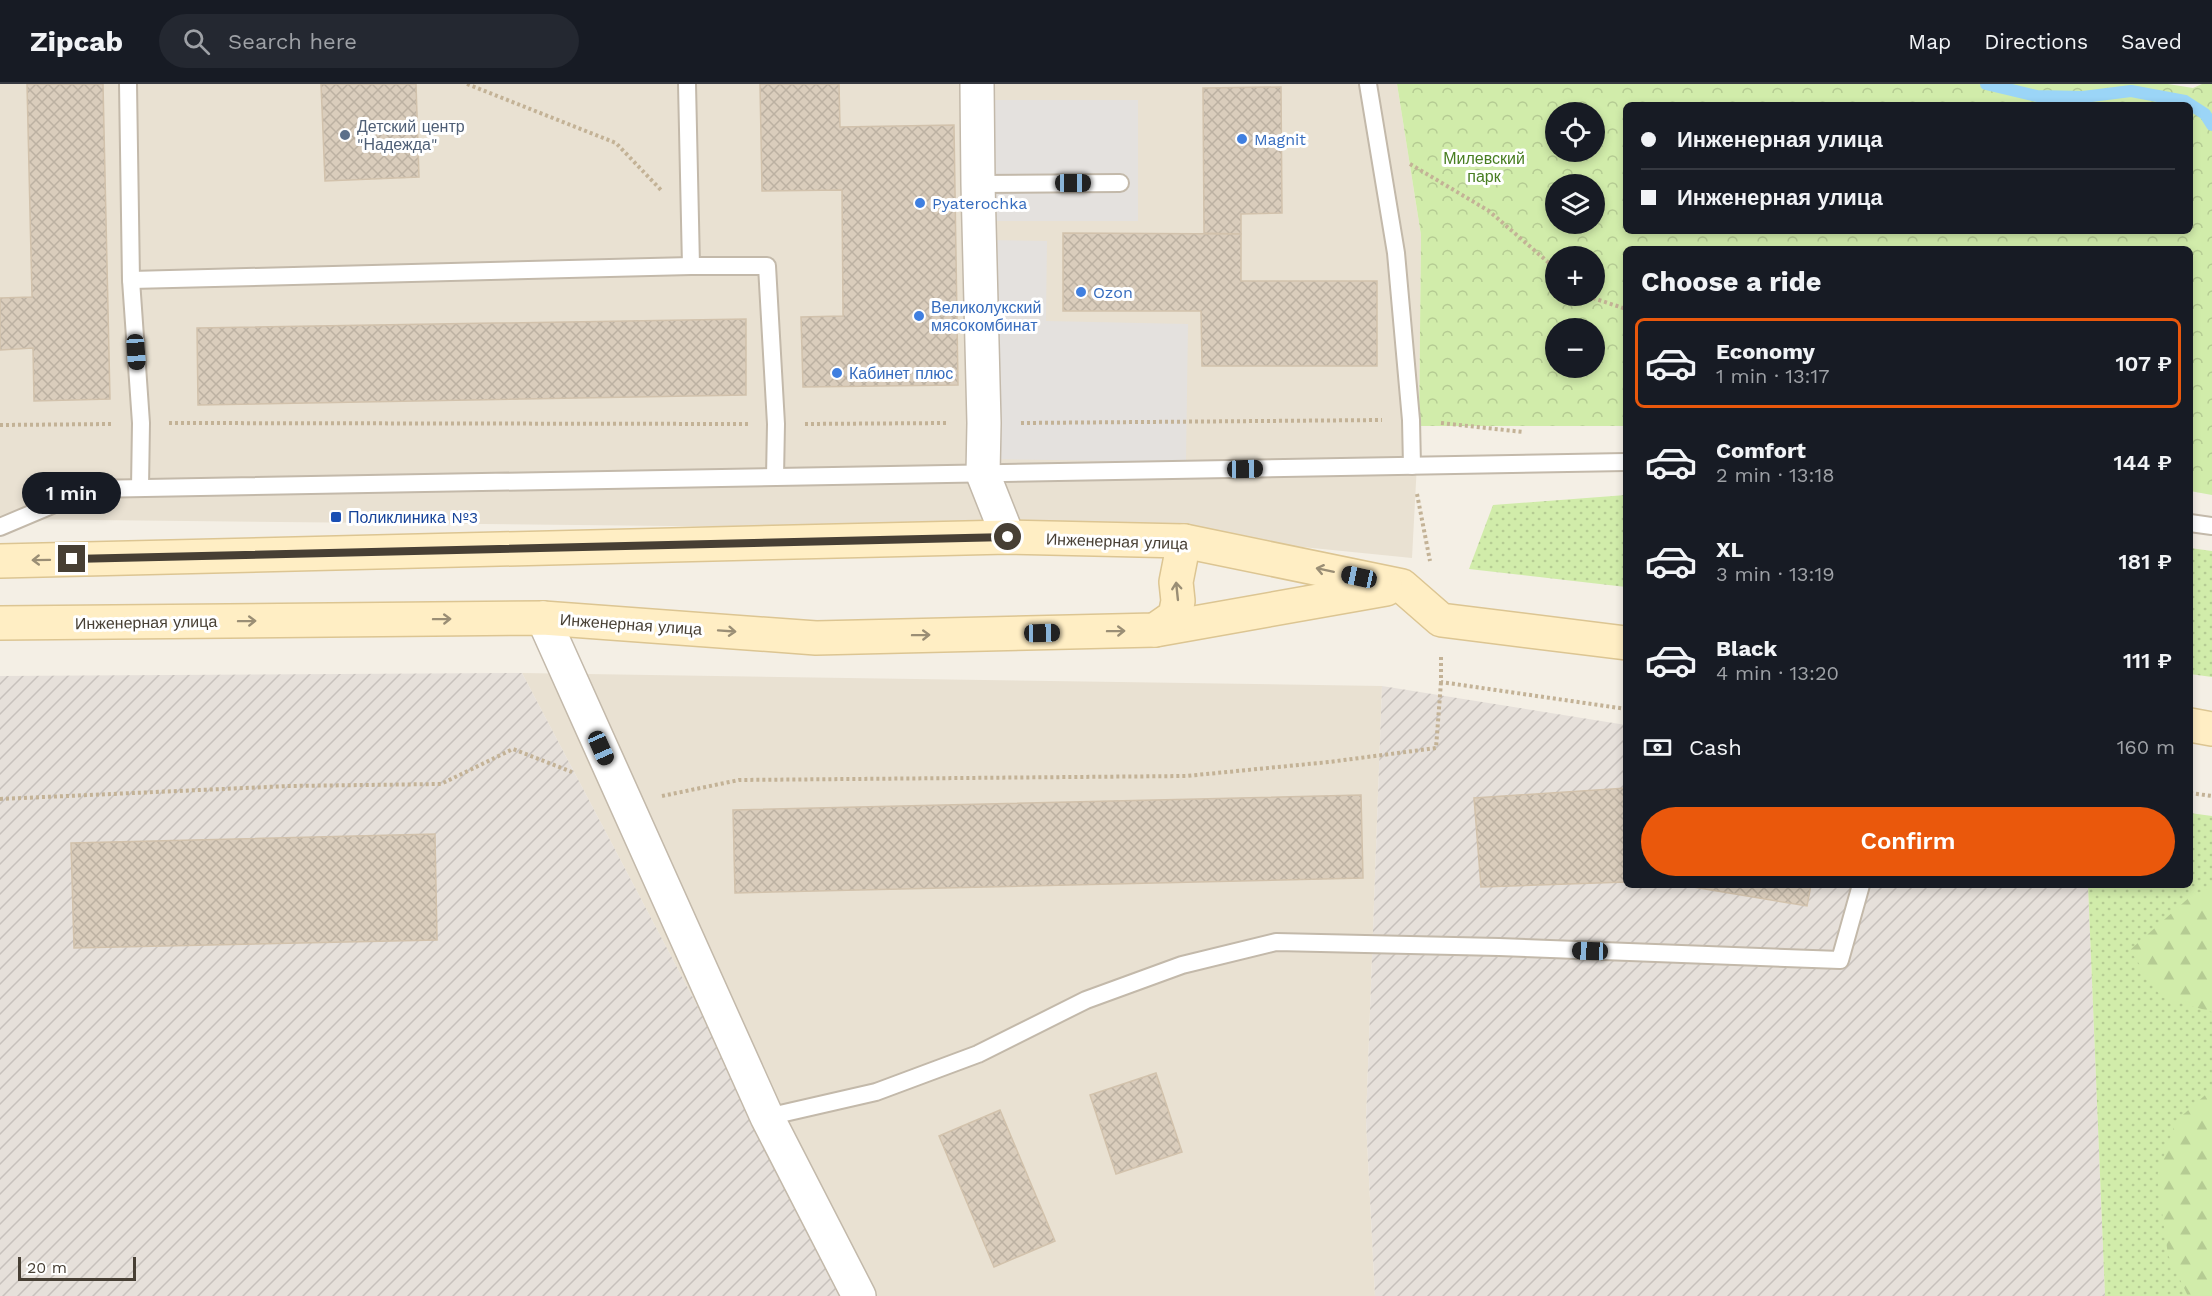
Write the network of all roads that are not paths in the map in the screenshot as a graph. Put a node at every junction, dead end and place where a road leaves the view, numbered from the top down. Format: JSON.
{"nodes":[{"id":1,"x":128,"y":84,"type":"edge"},
{"id":2,"x":687,"y":84,"type":"edge"},
{"id":3,"x":978,"y":84,"type":"edge"},
{"id":4,"x":1368,"y":84,"type":"edge"},
{"id":5,"x":1120,"y":183,"type":"dead end"},
{"id":6,"x":978,"y":184,"type":"junction"},
{"id":7,"x":691,"y":266,"type":"junction"},
{"id":8,"x":131,"y":280,"type":"junction"},
{"id":9,"x":1623,"y":462,"type":"edge"},
{"id":10,"x":1412,"y":466,"type":"junction"},
{"id":11,"x":983,"y":474,"type":"junction"},
{"id":12,"x":775,"y":477,"type":"junction"},
{"id":13,"x":140,"y":488,"type":"junction"},
{"id":14,"x":2193,"y":523,"type":"edge"},
{"id":15,"x":2212,"y":526,"type":"edge"},
{"id":16,"x":0,"y":527,"type":"edge"},
{"id":17,"x":1008,"y":537,"type":"junction"},
{"id":18,"x":1184,"y":541,"type":"junction"},
{"id":19,"x":0,"y":561,"type":"edge"},
{"id":20,"x":1402,"y":586,"type":"junction"},
{"id":21,"x":543,"y":618,"type":"junction"},
{"id":22,"x":0,"y":623,"type":"edge"},
{"id":23,"x":1155,"y":630,"type":"junction"},
{"id":24,"x":1623,"y":643,"type":"edge"},
{"id":25,"x":2193,"y":726,"type":"edge"},
{"id":26,"x":2212,"y":729,"type":"edge"},
{"id":27,"x":1860,"y":888,"type":"edge"},
{"id":28,"x":767,"y":1117,"type":"junction"},
{"id":29,"x":859,"y":1296,"type":"edge"}],
"edges":[{"from":1,"to":8,"type":"lane"},
{"from":2,"to":7,"type":"lane"},
{"from":3,"to":6,"type":"street"},
{"from":4,"to":10,"type":"lane"},
{"from":5,"to":6,"type":"lane"},
{"from":6,"to":11,"type":"street"},
{"from":7,"to":8,"type":"lane"},
{"from":7,"to":12,"type":"lane"},
{"from":8,"to":13,"type":"lane"},
{"from":9,"to":10,"type":"lane"},
{"from":10,"to":11,"type":"lane"},
{"from":11,"to":12,"type":"lane"},
{"from":11,"to":17,"type":"street"},
{"from":12,"to":13,"type":"lane"},
{"from":13,"to":16,"type":"lane"},
{"from":14,"to":15,"type":"lane"},
{"from":17,"to":18,"type":"main road","name":"Инженерная улица"},
{"from":17,"to":19,"type":"main road","name":"Инженерная улица","one_way":true},
{"from":20,"to":18,"type":"main road","name":"Инженерная улица","one_way":true},
{"from":23,"to":18,"type":"main road","one_way":true},
{"from":20,"to":23,"type":"main road","name":"Инженерная улица"},
{"from":20,"to":24,"type":"main road","name":"Инженерная улица"},
{"from":22,"to":21,"type":"main road","name":"Инженерная улица","one_way":true},
{"from":21,"to":23,"type":"main road","name":"Инженерная улица","one_way":true},
{"from":21,"to":28,"type":"street"},
{"from":25,"to":26,"type":"main road"},
{"from":27,"to":28,"type":"lane"},
{"from":28,"to":29,"type":"street"}]}
